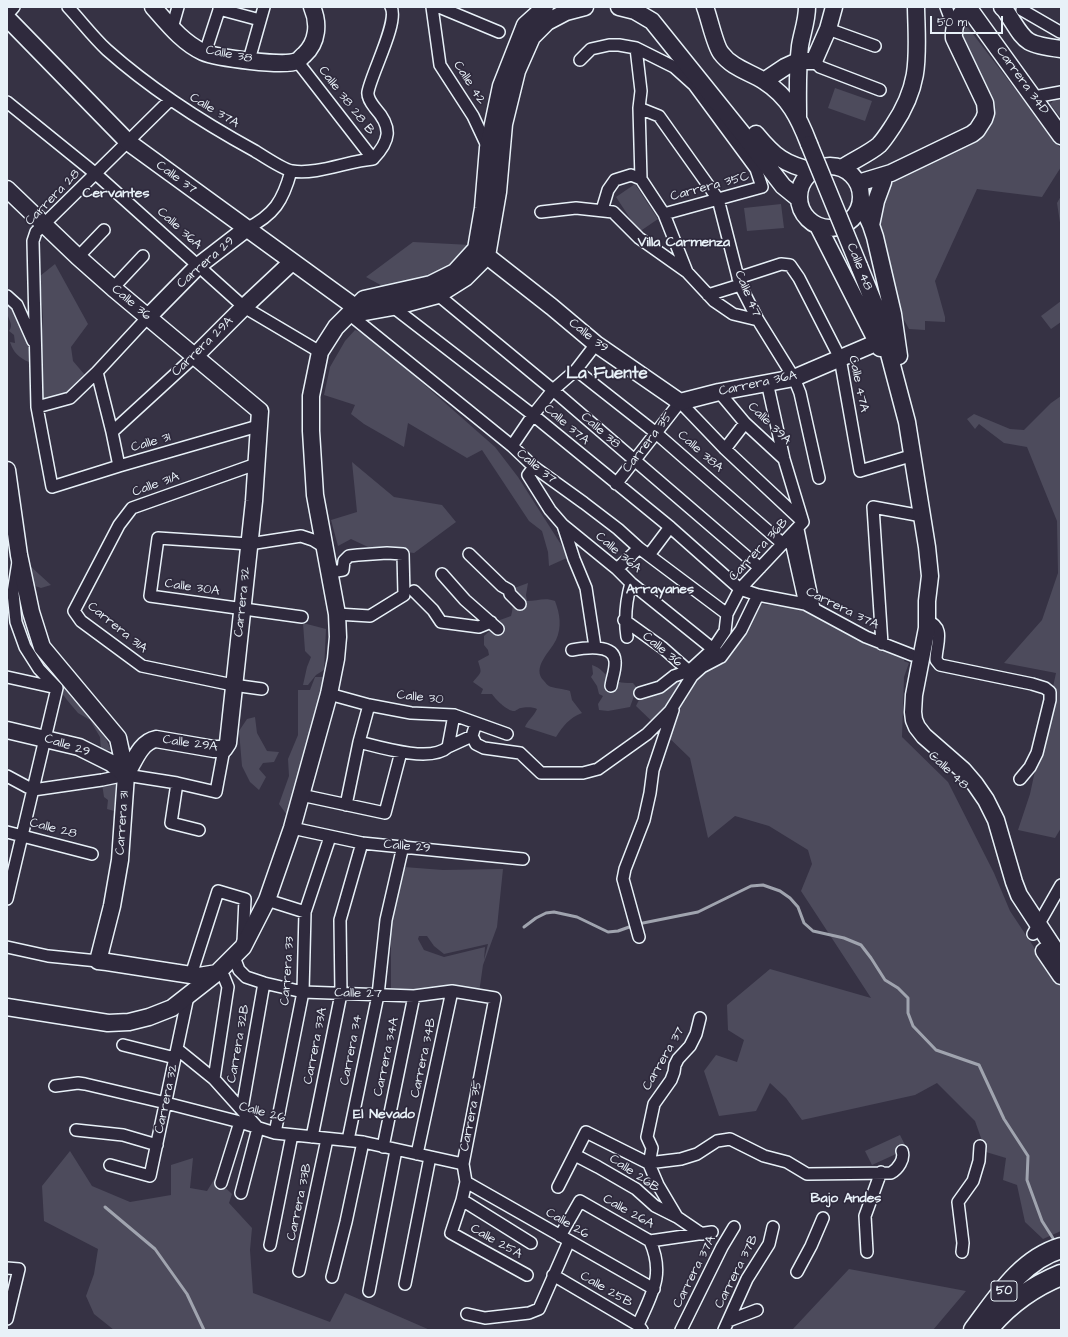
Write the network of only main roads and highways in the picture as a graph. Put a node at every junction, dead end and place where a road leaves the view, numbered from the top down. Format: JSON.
{"nodes":[{"id":1,"x":154,"y":7,"type":"edge"},
{"id":2,"x":312,"y":7,"type":"edge"},
{"id":3,"x":545,"y":7,"type":"edge"},
{"id":4,"x":585,"y":7,"type":"edge"},
{"id":5,"x":619,"y":7,"type":"edge"},
{"id":6,"x":645,"y":7,"type":"edge"},
{"id":7,"x":705,"y":7,"type":"edge"},
{"id":8,"x":807,"y":7,"type":"edge"},
{"id":9,"x":834,"y":7,"type":"edge"},
{"id":10,"x":916,"y":7,"type":"edge"},
{"id":11,"x":967,"y":7,"type":"edge"},
{"id":12,"x":1002,"y":7,"type":"edge"},
{"id":13,"x":7,"y":18,"type":"edge"},
{"id":14,"x":1061,"y":50,"type":"edge"},
{"id":15,"x":806,"y":61,"type":"junction"},
{"id":16,"x":764,"y":81,"type":"junction"},
{"id":17,"x":798,"y":117,"type":"junction"},
{"id":18,"x":1061,"y":136,"type":"edge"},
{"id":19,"x":879,"y":145,"type":"junction"},
{"id":20,"x":842,"y":168,"type":"junction"},
{"id":21,"x":813,"y":171,"type":"junction"},
{"id":22,"x":887,"y":177,"type":"junction"},
{"id":23,"x":7,"y":189,"type":"edge"},
{"id":24,"x":859,"y":191,"type":"junction"},
{"id":25,"x":799,"y":199,"type":"junction"},
{"id":26,"x":871,"y":225,"type":"junction"},
{"id":27,"x":818,"y":226,"type":"junction"},
{"id":28,"x":246,"y":229,"type":"junction"},
{"id":29,"x":481,"y":252,"type":"junction"},
{"id":30,"x":292,"y":262,"type":"junction"},
{"id":31,"x":357,"y":311,"type":"junction"},
{"id":32,"x":148,"y":317,"type":"junction"},
{"id":33,"x":887,"y":342,"type":"junction"},
{"id":34,"x":195,"y":356,"type":"junction"},
{"id":35,"x":680,"y":402,"type":"joint"},
{"id":36,"x":260,"y":411,"type":"joint"},
{"id":37,"x":7,"y":470,"type":"edge"},
{"id":38,"x":918,"y":492,"type":"junction"},
{"id":39,"x":927,"y":601,"type":"junction"},
{"id":40,"x":7,"y":730,"type":"edge"},
{"id":41,"x":224,"y":749,"type":"joint"},
{"id":42,"x":126,"y":775,"type":"junction"},
{"id":43,"x":1036,"y":930,"type":"junction"},
{"id":44,"x":1061,"y":959,"type":"edge"},
{"id":45,"x":218,"y":972,"type":"junction"},
{"id":46,"x":1061,"y":976,"type":"edge"},
{"id":47,"x":7,"y":1007,"type":"edge"},
{"id":48,"x":1052,"y":1251,"type":"edge"},
{"id":49,"x":1055,"y":1277,"type":"edge"},
{"id":50,"x":974,"y":1330,"type":"edge"},
{"id":51,"x":988,"y":1330,"type":"edge"}],
"edges":[{"from":1,"to":2,"type":"main road","name":"Calle 38"},
{"from":3,"to":29,"type":"main road"},
{"from":4,"to":29,"type":"main road"},
{"from":5,"to":25,"type":"main road"},
{"from":6,"to":21,"type":"main road"},
{"from":7,"to":16,"type":"main road"},
{"from":8,"to":15,"type":"main road"},
{"from":9,"to":15,"type":"main road"},
{"from":10,"to":19,"type":"main road"},
{"from":11,"to":18,"type":"main road","name":"Carrera 34D"},
{"from":11,"to":22,"type":"main road"},
{"from":12,"to":14,"type":"main road"},
{"from":13,"to":28,"type":"main road","name":"Calle 37"},
{"from":15,"to":16,"type":"main road"},
{"from":15,"to":17,"type":"main road"},
{"from":16,"to":17,"type":"main road"},
{"from":17,"to":33,"type":"main road","name":"Calle 48","bridge":true},
{"from":19,"to":20,"type":"main road"},
{"from":19,"to":24,"type":"main road"},
{"from":20,"to":21,"type":"main road"},
{"from":20,"to":24,"type":"main road"},
{"from":21,"to":25,"type":"main road"},
{"from":22,"to":24,"type":"main road"},
{"from":22,"to":26,"type":"main road"},
{"from":23,"to":32,"type":"main road","name":"Calle 36"},
{"from":24,"to":26,"type":"main road","name":"Calle 48"},
{"from":24,"to":27,"type":"main road"},
{"from":25,"to":27,"type":"main road"},
{"from":26,"to":33,"type":"main road","name":"Calle 48"},
{"from":27,"to":33,"type":"main road","name":"Calle 48"},
{"from":28,"to":30,"type":"main road","name":"Calle 37"},
{"from":28,"to":32,"type":"main road","name":"Carrera 29"},
{"from":29,"to":31,"type":"main road"},
{"from":29,"to":31,"type":"main road"},
{"from":29,"to":35,"type":"main road","name":"Calle 39"},
{"from":30,"to":31,"type":"main road","name":"Calle 37"},
{"from":30,"to":34,"type":"main road","name":"Carrera 29A"},
{"from":31,"to":45,"type":"main road"},
{"from":32,"to":34,"type":"main road","name":"Calle 36"},
{"from":33,"to":35,"type":"main road","name":"Carrera 36A"},
{"from":33,"to":38,"type":"main road","name":"Calle 48"},
{"from":33,"to":38,"type":"main road","name":"Calle 48"},
{"from":34,"to":36,"type":"main road","name":"Calle 36"},
{"from":36,"to":41,"type":"main road","name":"Carrera 32"},
{"from":37,"to":42,"type":"main road","name":"Carrera 31"},
{"from":38,"to":39,"type":"main road","name":"Calle 48"},
{"from":39,"to":43,"type":"main road","name":"Calle 48"},
{"from":39,"to":43,"type":"main road","name":"Calle 48"},
{"from":40,"to":42,"type":"main road","name":"Calle 29"},
{"from":41,"to":42,"type":"main road","name":"Calle 29A"},
{"from":42,"to":45,"type":"main road","name":"Carrera 31"},
{"from":43,"to":44,"type":"main road","name":"Calle 48"},
{"from":43,"to":46,"type":"main road","name":"Calle 48"},
{"from":45,"to":47,"type":"main road"},
{"from":48,"to":50,"type":"highway","number":"50"},
{"from":49,"to":51,"type":"highway","number":"50"}]}
